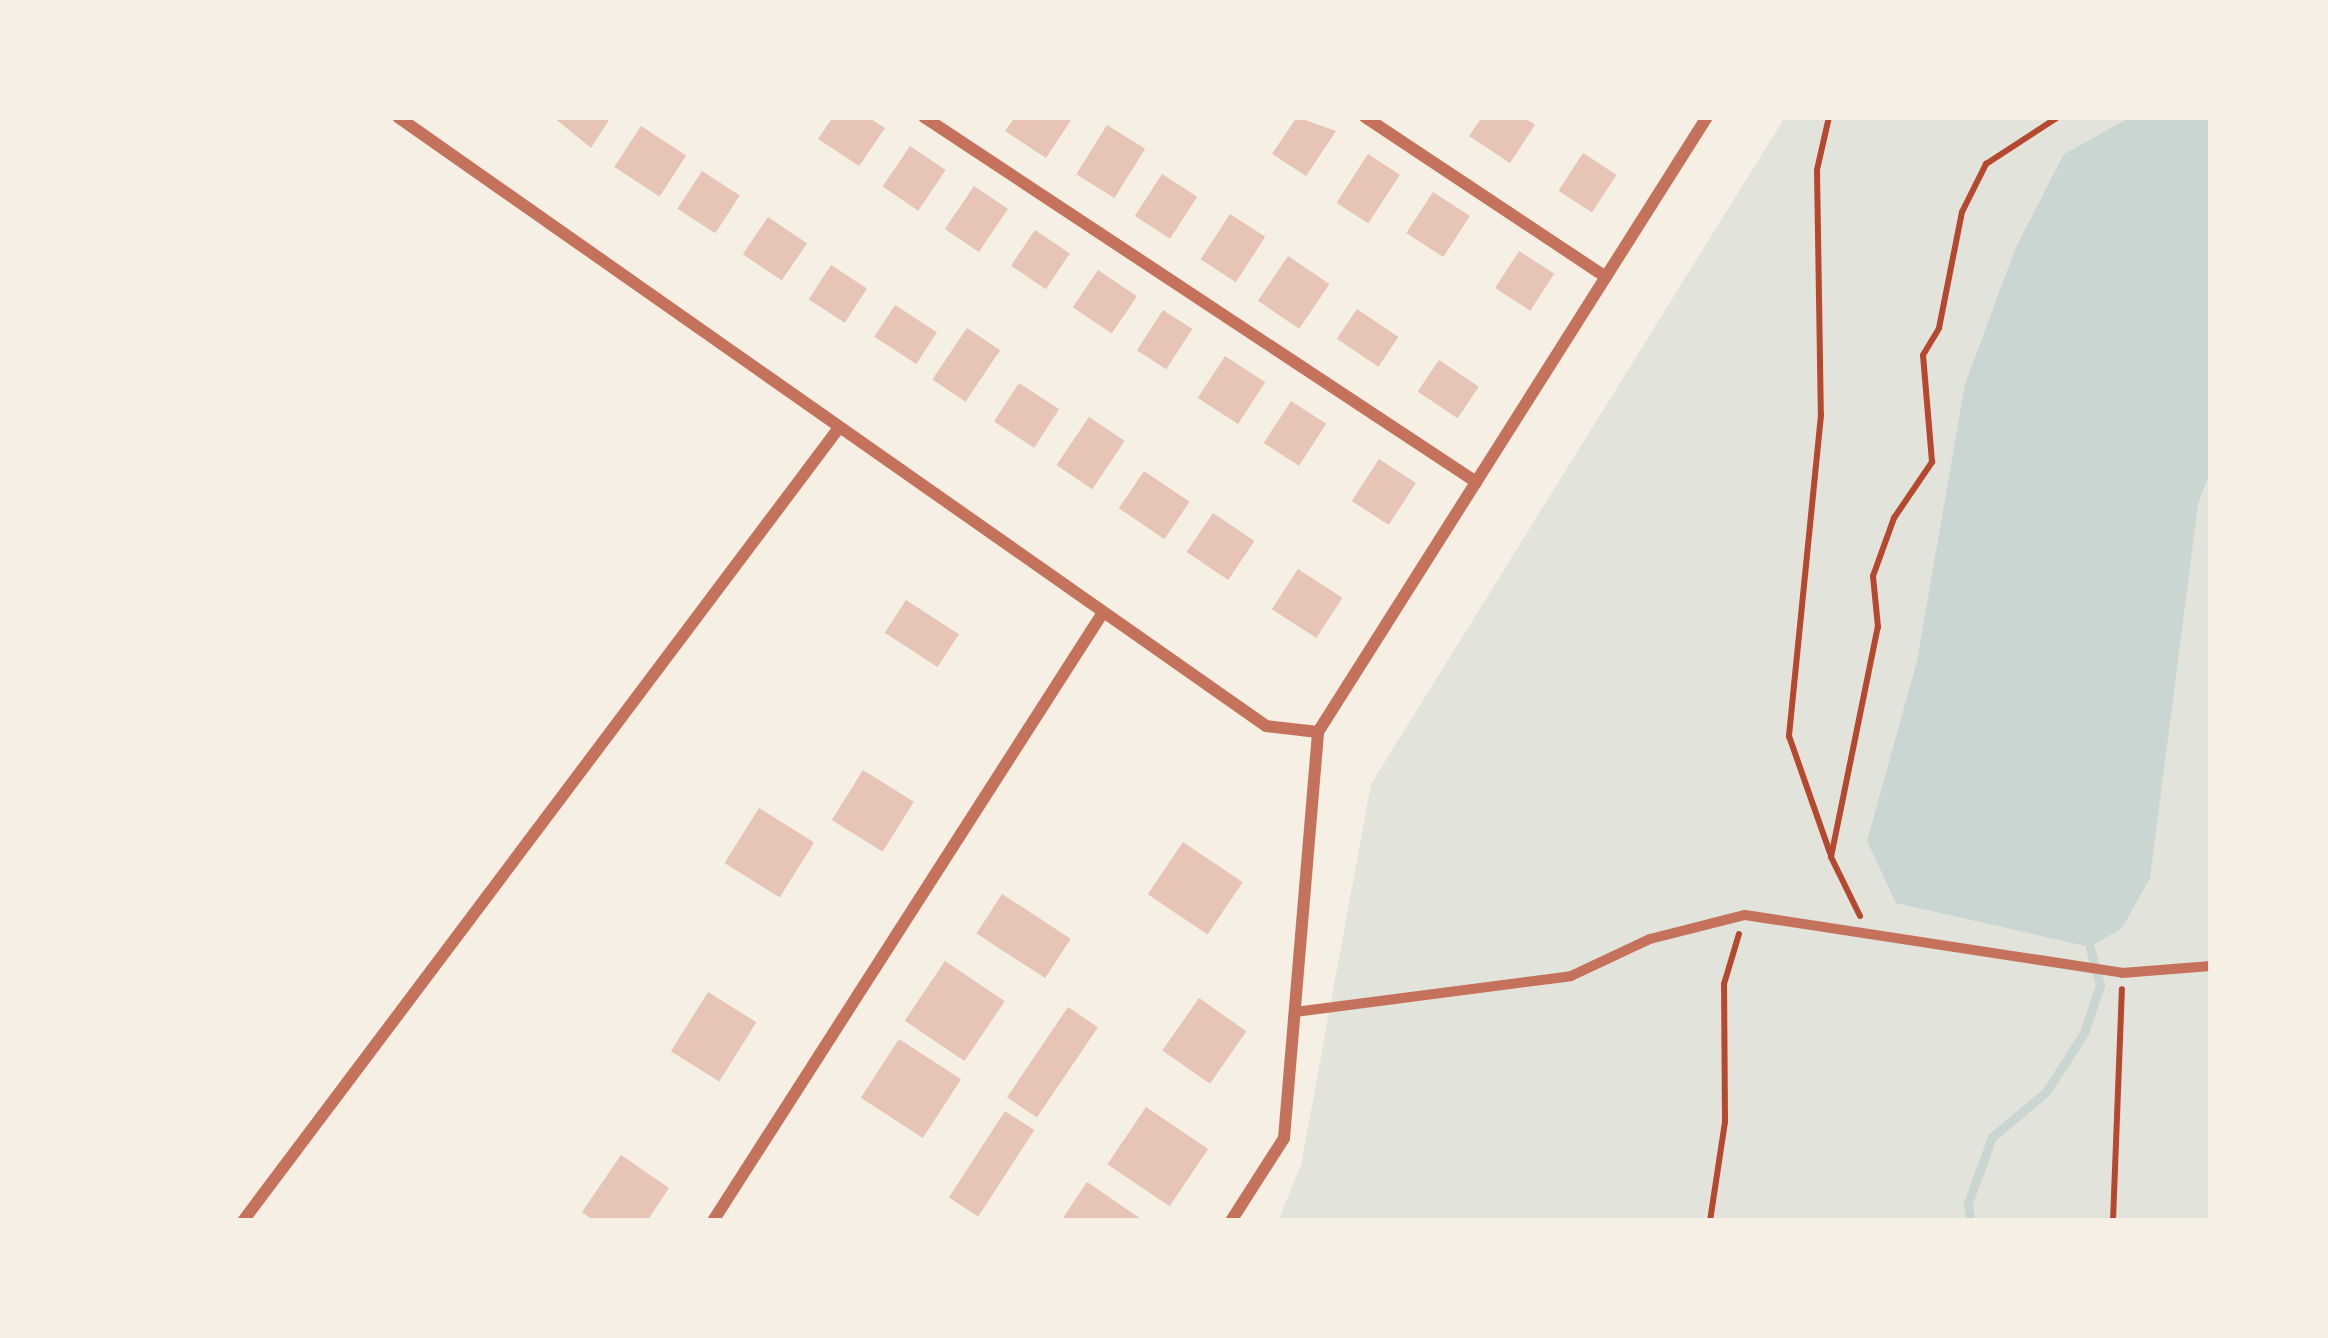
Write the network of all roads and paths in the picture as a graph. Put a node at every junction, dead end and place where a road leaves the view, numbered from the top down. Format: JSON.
{"nodes":[{"id":1,"x":398,"y":117,"type":"edge"},
{"id":2,"x":924,"y":117,"type":"edge"},
{"id":3,"x":1365,"y":117,"type":"edge"},
{"id":4,"x":1707,"y":117,"type":"edge"},
{"id":5,"x":1829,"y":117,"type":"edge"},
{"id":6,"x":2058,"y":117,"type":"edge"},
{"id":7,"x":1606,"y":277,"type":"junction"},
{"id":8,"x":838,"y":429,"type":"junction"},
{"id":9,"x":1476,"y":482,"type":"junction"},
{"id":10,"x":1102,"y":614,"type":"junction"},
{"id":11,"x":1318,"y":732,"type":"junction"},
{"id":12,"x":1831,"y":856,"type":"junction"},
{"id":13,"x":1745,"y":915,"type":"junction"},
{"id":14,"x":1869,"y":934,"type":"junction"},
{"id":15,"x":2211,"y":966,"type":"edge"},
{"id":16,"x":2122,"y":973,"type":"junction"},
{"id":17,"x":1295,"y":1012,"type":"junction"},
{"id":18,"x":243,"y":1221,"type":"edge"},
{"id":19,"x":713,"y":1221,"type":"edge"},
{"id":20,"x":1231,"y":1221,"type":"edge"},
{"id":21,"x":1710,"y":1221,"type":"edge"},
{"id":22,"x":2113,"y":1221,"type":"edge"}],
"edges":[{"from":1,"to":8,"type":"street"},
{"from":2,"to":9,"type":"street"},
{"from":3,"to":7,"type":"street"},
{"from":4,"to":7,"type":"street"},
{"from":5,"to":12,"type":"path"},
{"from":6,"to":12,"type":"path"},
{"from":7,"to":9,"type":"street"},
{"from":8,"to":10,"type":"street"},
{"from":8,"to":18,"type":"street"},
{"from":9,"to":11,"type":"street"},
{"from":10,"to":11,"type":"street"},
{"from":10,"to":19,"type":"street"},
{"from":11,"to":17,"type":"street"},
{"from":12,"to":14,"type":"path"},
{"from":13,"to":14,"type":"street"},
{"from":13,"to":17,"type":"street"},
{"from":13,"to":21,"type":"path"},
{"from":14,"to":16,"type":"street"},
{"from":15,"to":16,"type":"street"},
{"from":16,"to":22,"type":"path"},
{"from":17,"to":20,"type":"street"}]}
